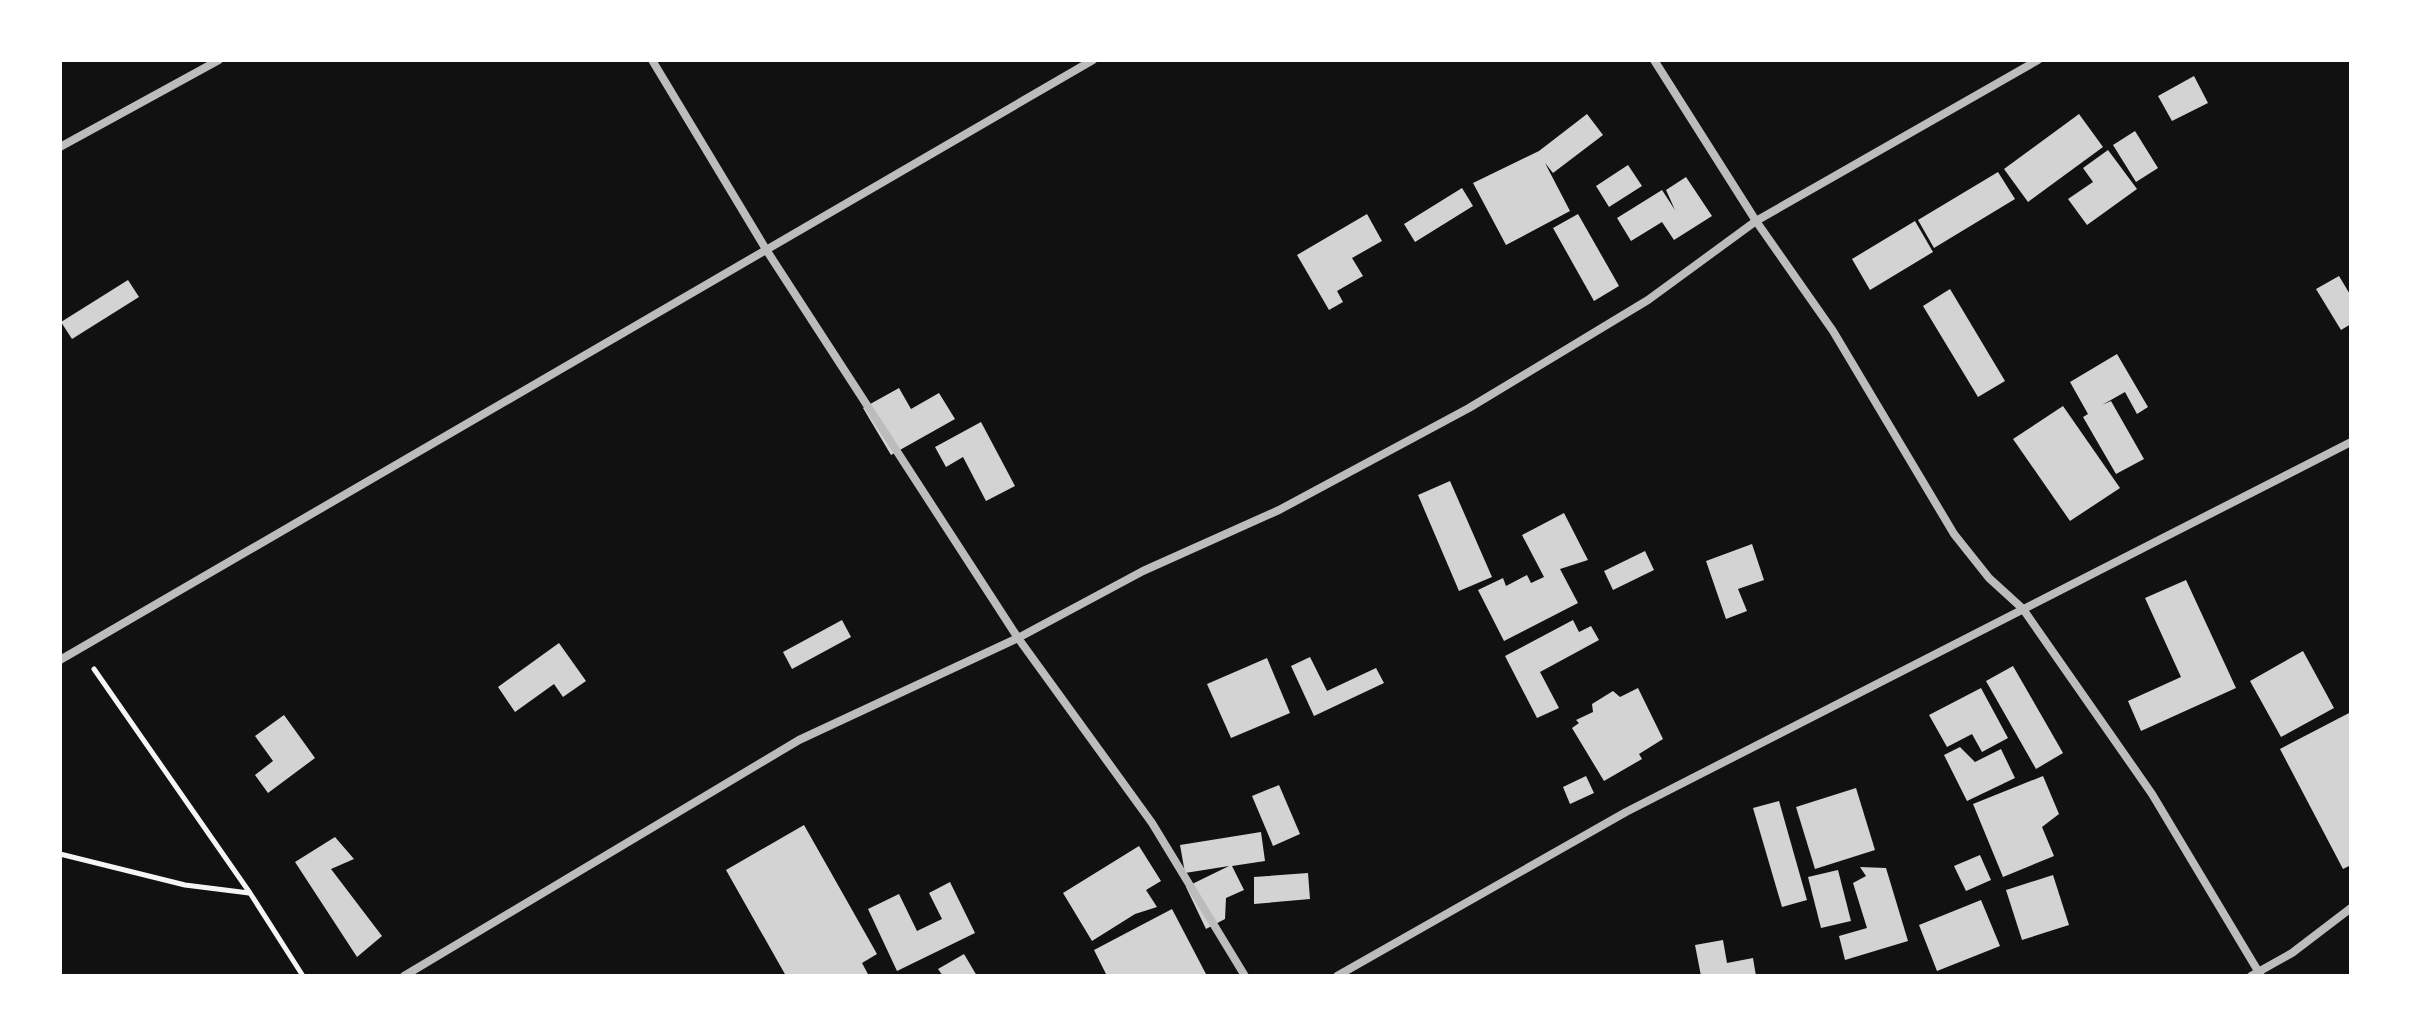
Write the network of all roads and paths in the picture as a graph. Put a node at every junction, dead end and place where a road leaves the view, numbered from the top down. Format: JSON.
{"nodes":[{"id":1,"x":219,"y":60,"type":"edge"},
{"id":2,"x":652,"y":60,"type":"edge"},
{"id":3,"x":1093,"y":60,"type":"edge"},
{"id":4,"x":1654,"y":60,"type":"edge"},
{"id":5,"x":2038,"y":60,"type":"edge"},
{"id":6,"x":60,"y":147,"type":"edge"},
{"id":7,"x":1756,"y":221,"type":"junction"},
{"id":8,"x":767,"y":251,"type":"junction"},
{"id":9,"x":2351,"y":442,"type":"edge"},
{"id":10,"x":2023,"y":609,"type":"junction"},
{"id":11,"x":1018,"y":638,"type":"junction"},
{"id":12,"x":79,"y":648,"type":"junction"},
{"id":13,"x":60,"y":660,"type":"edge"},
{"id":14,"x":60,"y":854,"type":"edge"},
{"id":15,"x":250,"y":893,"type":"junction"},
{"id":16,"x":2351,"y":908,"type":"edge"},
{"id":17,"x":2257,"y":975,"type":"edge"},
{"id":18,"x":303,"y":976,"type":"edge"},
{"id":19,"x":404,"y":976,"type":"edge"},
{"id":20,"x":1245,"y":976,"type":"edge"},
{"id":21,"x":1337,"y":976,"type":"edge"}],
"edges":[{"from":1,"to":6,"type":"street"},
{"from":2,"to":8,"type":"street"},
{"from":3,"to":8,"type":"street"},
{"from":4,"to":7,"type":"street"},
{"from":5,"to":7,"type":"street"},
{"from":7,"to":10,"type":"street"},
{"from":7,"to":11,"type":"street"},
{"from":8,"to":11,"type":"street"},
{"from":8,"to":12,"type":"street"},
{"from":9,"to":10,"type":"street"},
{"from":10,"to":17,"type":"street"},
{"from":10,"to":21,"type":"street"},
{"from":11,"to":19,"type":"street"},
{"from":11,"to":20,"type":"street"},
{"from":12,"to":13,"type":"street"},
{"from":12,"to":15,"type":"path"},
{"from":14,"to":15,"type":"path"},
{"from":15,"to":18,"type":"path"},
{"from":16,"to":17,"type":"street"}]}
